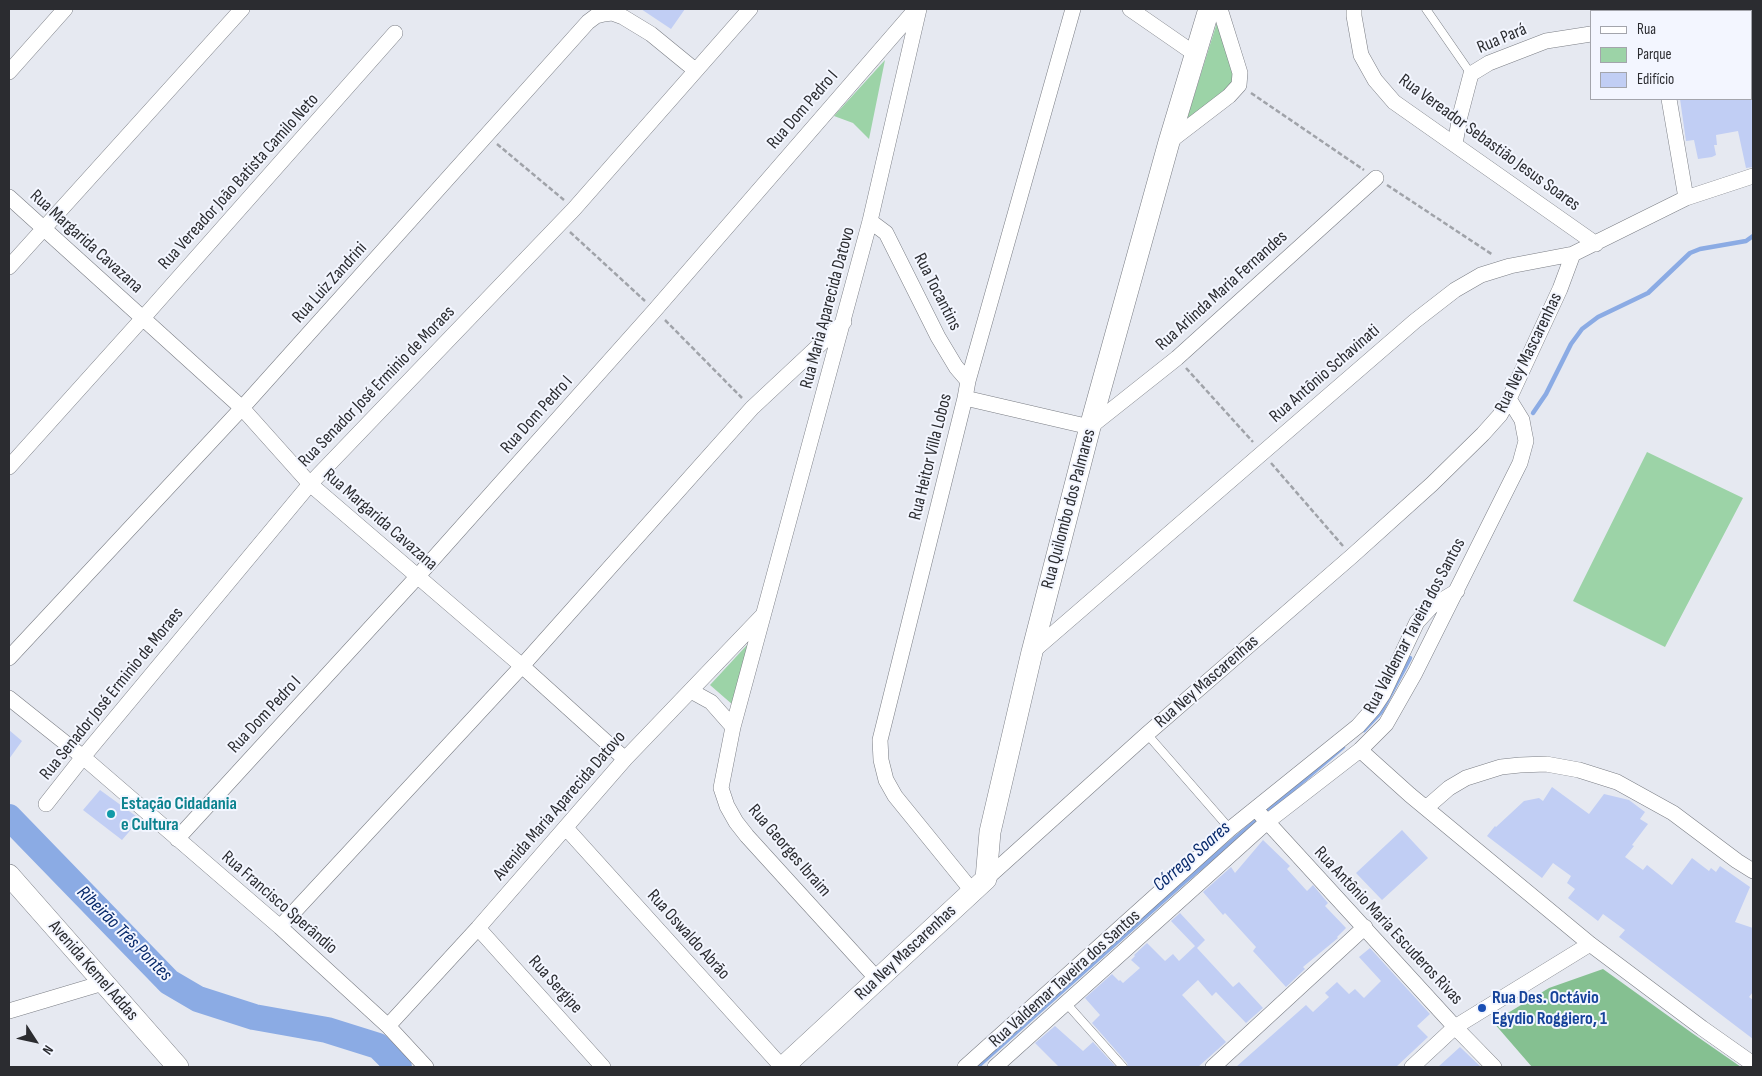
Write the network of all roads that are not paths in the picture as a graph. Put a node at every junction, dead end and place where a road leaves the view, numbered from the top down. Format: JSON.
{"nodes":[{"id":1,"x":65,"y":9,"type":"edge"},
{"id":2,"x":242,"y":9,"type":"edge"},
{"id":3,"x":750,"y":9,"type":"edge"},
{"id":4,"x":918,"y":9,"type":"edge"},
{"id":5,"x":1073,"y":9,"type":"edge"},
{"id":6,"x":1130,"y":9,"type":"edge"},
{"id":7,"x":1209,"y":9,"type":"edge"},
{"id":8,"x":1220,"y":9,"type":"edge"},
{"id":9,"x":1354,"y":9,"type":"edge"},
{"id":10,"x":1426,"y":9,"type":"edge"},
{"id":11,"x":396,"y":34,"type":"dead end"},
{"id":12,"x":1590,"y":34,"type":"edge"},
{"id":13,"x":1195,"y":54,"type":"junction"},
{"id":14,"x":695,"y":70,"type":"junction"},
{"id":15,"x":9,"y":72,"type":"edge"},
{"id":16,"x":1471,"y":74,"type":"junction"},
{"id":17,"x":1669,"y":100,"type":"edge"},
{"id":18,"x":1169,"y":142,"type":"junction"},
{"id":19,"x":1455,"y":144,"type":"junction"},
{"id":20,"x":1753,"y":176,"type":"edge"},
{"id":21,"x":1376,"y":178,"type":"dead end"},
{"id":22,"x":9,"y":197,"type":"edge"},
{"id":23,"x":1686,"y":198,"type":"junction"},
{"id":24,"x":870,"y":221,"type":"junction"},
{"id":25,"x":44,"y":230,"type":"junction"},
{"id":26,"x":1596,"y":244,"type":"junction"},
{"id":27,"x":1573,"y":254,"type":"junction"},
{"id":28,"x":9,"y":267,"type":"edge"},
{"id":29,"x":143,"y":318,"type":"junction"},
{"id":30,"x":844,"y":322,"type":"junction"},
{"id":31,"x":968,"y":381,"type":"junction"},
{"id":32,"x":965,"y":398,"type":"junction"},
{"id":33,"x":1509,"y":399,"type":"junction"},
{"id":34,"x":242,"y":408,"type":"junction"},
{"id":35,"x":1090,"y":427,"type":"junction"},
{"id":36,"x":9,"y":467,"type":"edge"},
{"id":37,"x":310,"y":484,"type":"junction"},
{"id":38,"x":417,"y":577,"type":"junction"},
{"id":39,"x":1457,"y":591,"type":"junction"},
{"id":40,"x":764,"y":614,"type":"junction"},
{"id":41,"x":1032,"y":652,"type":"junction"},
{"id":42,"x":9,"y":658,"type":"edge"},
{"id":43,"x":522,"y":666,"type":"junction"},
{"id":44,"x":691,"y":690,"type":"junction"},
{"id":45,"x":9,"y":698,"type":"edge"},
{"id":46,"x":733,"y":727,"type":"junction"},
{"id":47,"x":1147,"y":734,"type":"junction"},
{"id":48,"x":1360,"y":750,"type":"junction"},
{"id":49,"x":83,"y":758,"type":"junction"},
{"id":50,"x":625,"y":760,"type":"junction"},
{"id":51,"x":46,"y":804,"type":"dead end"},
{"id":52,"x":1426,"y":808,"type":"junction"},
{"id":53,"x":1262,"y":815,"type":"junction"},
{"id":54,"x":566,"y":828,"type":"junction"},
{"id":55,"x":1230,"y":830,"type":"junction"},
{"id":56,"x":178,"y":839,"type":"junction"},
{"id":57,"x":1753,"y":871,"type":"edge"},
{"id":58,"x":9,"y":875,"type":"edge"},
{"id":59,"x":980,"y":885,"type":"junction"},
{"id":60,"x":280,"y":927,"type":"junction"},
{"id":61,"x":1365,"y":927,"type":"junction"},
{"id":62,"x":478,"y":928,"type":"junction"},
{"id":63,"x":1590,"y":944,"type":"junction"},
{"id":64,"x":878,"y":980,"type":"junction"},
{"id":65,"x":103,"y":983,"type":"junction"},
{"id":66,"x":1066,"y":1004,"type":"junction"},
{"id":67,"x":9,"y":1011,"type":"edge"},
{"id":68,"x":388,"y":1026,"type":"junction"},
{"id":69,"x":1456,"y":1027,"type":"junction"},
{"id":70,"x":1753,"y":1064,"type":"edge"},
{"id":71,"x":178,"y":1067,"type":"edge"},
{"id":72,"x":426,"y":1067,"type":"edge"},
{"id":73,"x":603,"y":1067,"type":"edge"},
{"id":74,"x":782,"y":1067,"type":"edge"},
{"id":75,"x":965,"y":1067,"type":"edge"},
{"id":76,"x":995,"y":1067,"type":"edge"},
{"id":77,"x":1123,"y":1067,"type":"edge"},
{"id":78,"x":1213,"y":1067,"type":"edge"},
{"id":79,"x":1412,"y":1067,"type":"edge"},
{"id":80,"x":1494,"y":1067,"type":"edge"}],
"edges":[{"from":1,"to":15,"type":"street"},
{"from":2,"to":25,"type":"street"},
{"from":3,"to":14,"type":"street","name":"Rua Senador José Erminio de Moraes"},
{"from":4,"to":24,"type":"street","name":"Rua Maria Aparecida Datovo"},
{"from":4,"to":38,"type":"street","name":"Rua Dom Pedro I"},
{"from":5,"to":31,"type":"street","name":"Rua Heitor Villa Lobos"},
{"from":6,"to":13,"type":"street"},
{"from":7,"to":13,"type":"street","name":"Rua Quilombo dos Palmares"},
{"from":8,"to":18,"type":"street"},
{"from":9,"to":19,"type":"street","name":"Rua Vereador Sebastião Jesus Soares"},
{"from":10,"to":16,"type":"lane"},
{"from":11,"to":29,"type":"street","name":"Rua Vereador João Batista Camilo Neto"},
{"from":12,"to":16,"type":"street","name":"Rua Pará"},
{"from":13,"to":18,"type":"street","name":"Rua Quilombo dos Palmares"},
{"from":14,"to":34,"type":"street","name":"Rua Luiz Zandrini"},
{"from":14,"to":37,"type":"street","name":"Rua Senador José Erminio de Moraes"},
{"from":16,"to":19,"type":"street","name":"Rua Pará"},
{"from":17,"to":23,"type":"street"},
{"from":18,"to":35,"type":"street","name":"Rua Quilombo dos Palmares"},
{"from":19,"to":26,"type":"street","name":"Rua Vereador Sebastião Jesus Soares"},
{"from":20,"to":23,"type":"street","name":"Rua Antônio Schavinati"},
{"from":21,"to":35,"type":"street","name":"Rua Arlinda Maria Fernandes"},
{"from":22,"to":25,"type":"street","name":"Rua Margarida Cavazana"},
{"from":23,"to":26,"type":"street","name":"Rua Antônio Schavinati"},
{"from":24,"to":30,"type":"street","name":"Rua Maria Aparecida Datovo"},
{"from":24,"to":31,"type":"street","name":"Rua Tocantins"},
{"from":25,"to":28,"type":"street"},
{"from":25,"to":29,"type":"street","name":"Rua Margarida Cavazana"},
{"from":26,"to":27,"type":"street","name":"Rua Antônio Schavinati"},
{"from":27,"to":33,"type":"street","name":"Rua Ney Mascarenhas"},
{"from":27,"to":41,"type":"street","name":"Rua Antônio Schavinati"},
{"from":29,"to":34,"type":"street","name":"Rua Margarida Cavazana"},
{"from":29,"to":36,"type":"street","name":"Rua Vereador João Batista Camilo Neto"},
{"from":30,"to":40,"type":"street","name":"Rua Maria Aparecida Datovo"},
{"from":30,"to":43,"type":"street"},
{"from":31,"to":32,"type":"street","name":"Rua Heitor Villa Lobos"},
{"from":32,"to":35,"type":"street"},
{"from":32,"to":59,"type":"street","name":"Rua Heitor Villa Lobos"},
{"from":33,"to":39,"type":"street","name":"Rua Valdemar Taveira dos Santos"},
{"from":33,"to":47,"type":"street","name":"Rua Ney Mascarenhas"},
{"from":34,"to":37,"type":"street","name":"Rua Margarida Cavazana"},
{"from":34,"to":42,"type":"street","name":"Rua Luiz Zandrini"},
{"from":35,"to":41,"type":"street","name":"Rua Quilombo dos Palmares"},
{"from":37,"to":38,"type":"street","name":"Rua Margarida Cavazana"},
{"from":37,"to":49,"type":"street","name":"Rua Senador José Erminio de Moraes"},
{"from":38,"to":43,"type":"street","name":"Rua Margarida Cavazana"},
{"from":38,"to":56,"type":"street","name":"Rua Dom Pedro I"},
{"from":39,"to":48,"type":"street","name":"Rua Valdemar Taveira dos Santos"},
{"from":39,"to":53,"type":"street"},
{"from":40,"to":44,"type":"street","name":"Avenida Maria Aparecida Datovo"},
{"from":40,"to":46,"type":"street","name":"Rua Georges Ibraim"},
{"from":41,"to":59,"type":"street","name":"Rua Quilombo dos Palmares"},
{"from":43,"to":50,"type":"street","name":"Rua Margarida Cavazana"},
{"from":43,"to":60,"type":"street"},
{"from":44,"to":46,"type":"street"},
{"from":44,"to":50,"type":"street","name":"Avenida Maria Aparecida Datovo"},
{"from":45,"to":49,"type":"street","name":"Rua Francisco Sperândio"},
{"from":46,"to":64,"type":"street","name":"Rua Georges Ibraim"},
{"from":47,"to":55,"type":"lane"},
{"from":47,"to":59,"type":"street","name":"Rua Ney Mascarenhas"},
{"from":48,"to":52,"type":"street"},
{"from":48,"to":53,"type":"street","name":"Rua Valdemar Taveira dos Santos"},
{"from":49,"to":51,"type":"street","name":"Rua Senador José Erminio de Moraes"},
{"from":49,"to":56,"type":"street","name":"Rua Francisco Sperândio"},
{"from":50,"to":54,"type":"street","name":"Avenida Maria Aparecida Datovo"},
{"from":52,"to":57,"type":"street"},
{"from":52,"to":63,"type":"street"},
{"from":53,"to":55,"type":"street"},
{"from":53,"to":61,"type":"street","name":"Rua Antônio Maria Escuderos Rivas"},
{"from":53,"to":66,"type":"street","name":"Rua Valdemar Taveira dos Santos"},
{"from":54,"to":62,"type":"street","name":"Avenida Maria Aparecida Datovo"},
{"from":54,"to":74,"type":"street","name":"Rua Oswaldo Abrão"},
{"from":55,"to":75,"type":"street"},
{"from":56,"to":60,"type":"street","name":"Rua Francisco Sperândio"},
{"from":58,"to":65,"type":"street","name":"Avenida Kemel Addas"},
{"from":59,"to":64,"type":"street","name":"Rua Ney Mascarenhas"},
{"from":60,"to":68,"type":"street","name":"Rua Francisco Sperândio"},
{"from":61,"to":69,"type":"street","name":"Rua Antônio Maria Escuderos Rivas"},
{"from":61,"to":78,"type":"street"},
{"from":62,"to":68,"type":"street","name":"Avenida Maria Aparecida Datovo"},
{"from":62,"to":73,"type":"street","name":"Rua Sergipe"},
{"from":63,"to":69,"type":"street"},
{"from":63,"to":70,"type":"street"},
{"from":64,"to":74,"type":"street","name":"Rua Ney Mascarenhas"},
{"from":65,"to":67,"type":"street"},
{"from":65,"to":71,"type":"street","name":"Avenida Kemel Addas"},
{"from":66,"to":76,"type":"street","name":"Rua Valdemar Taveira dos Santos"},
{"from":66,"to":77,"type":"lane"},
{"from":68,"to":72,"type":"street","name":"Rua Francisco Sperândio"},
{"from":69,"to":79,"type":"street"},
{"from":69,"to":80,"type":"street","name":"Rua Antônio Maria Escuderos Rivas"}]}
